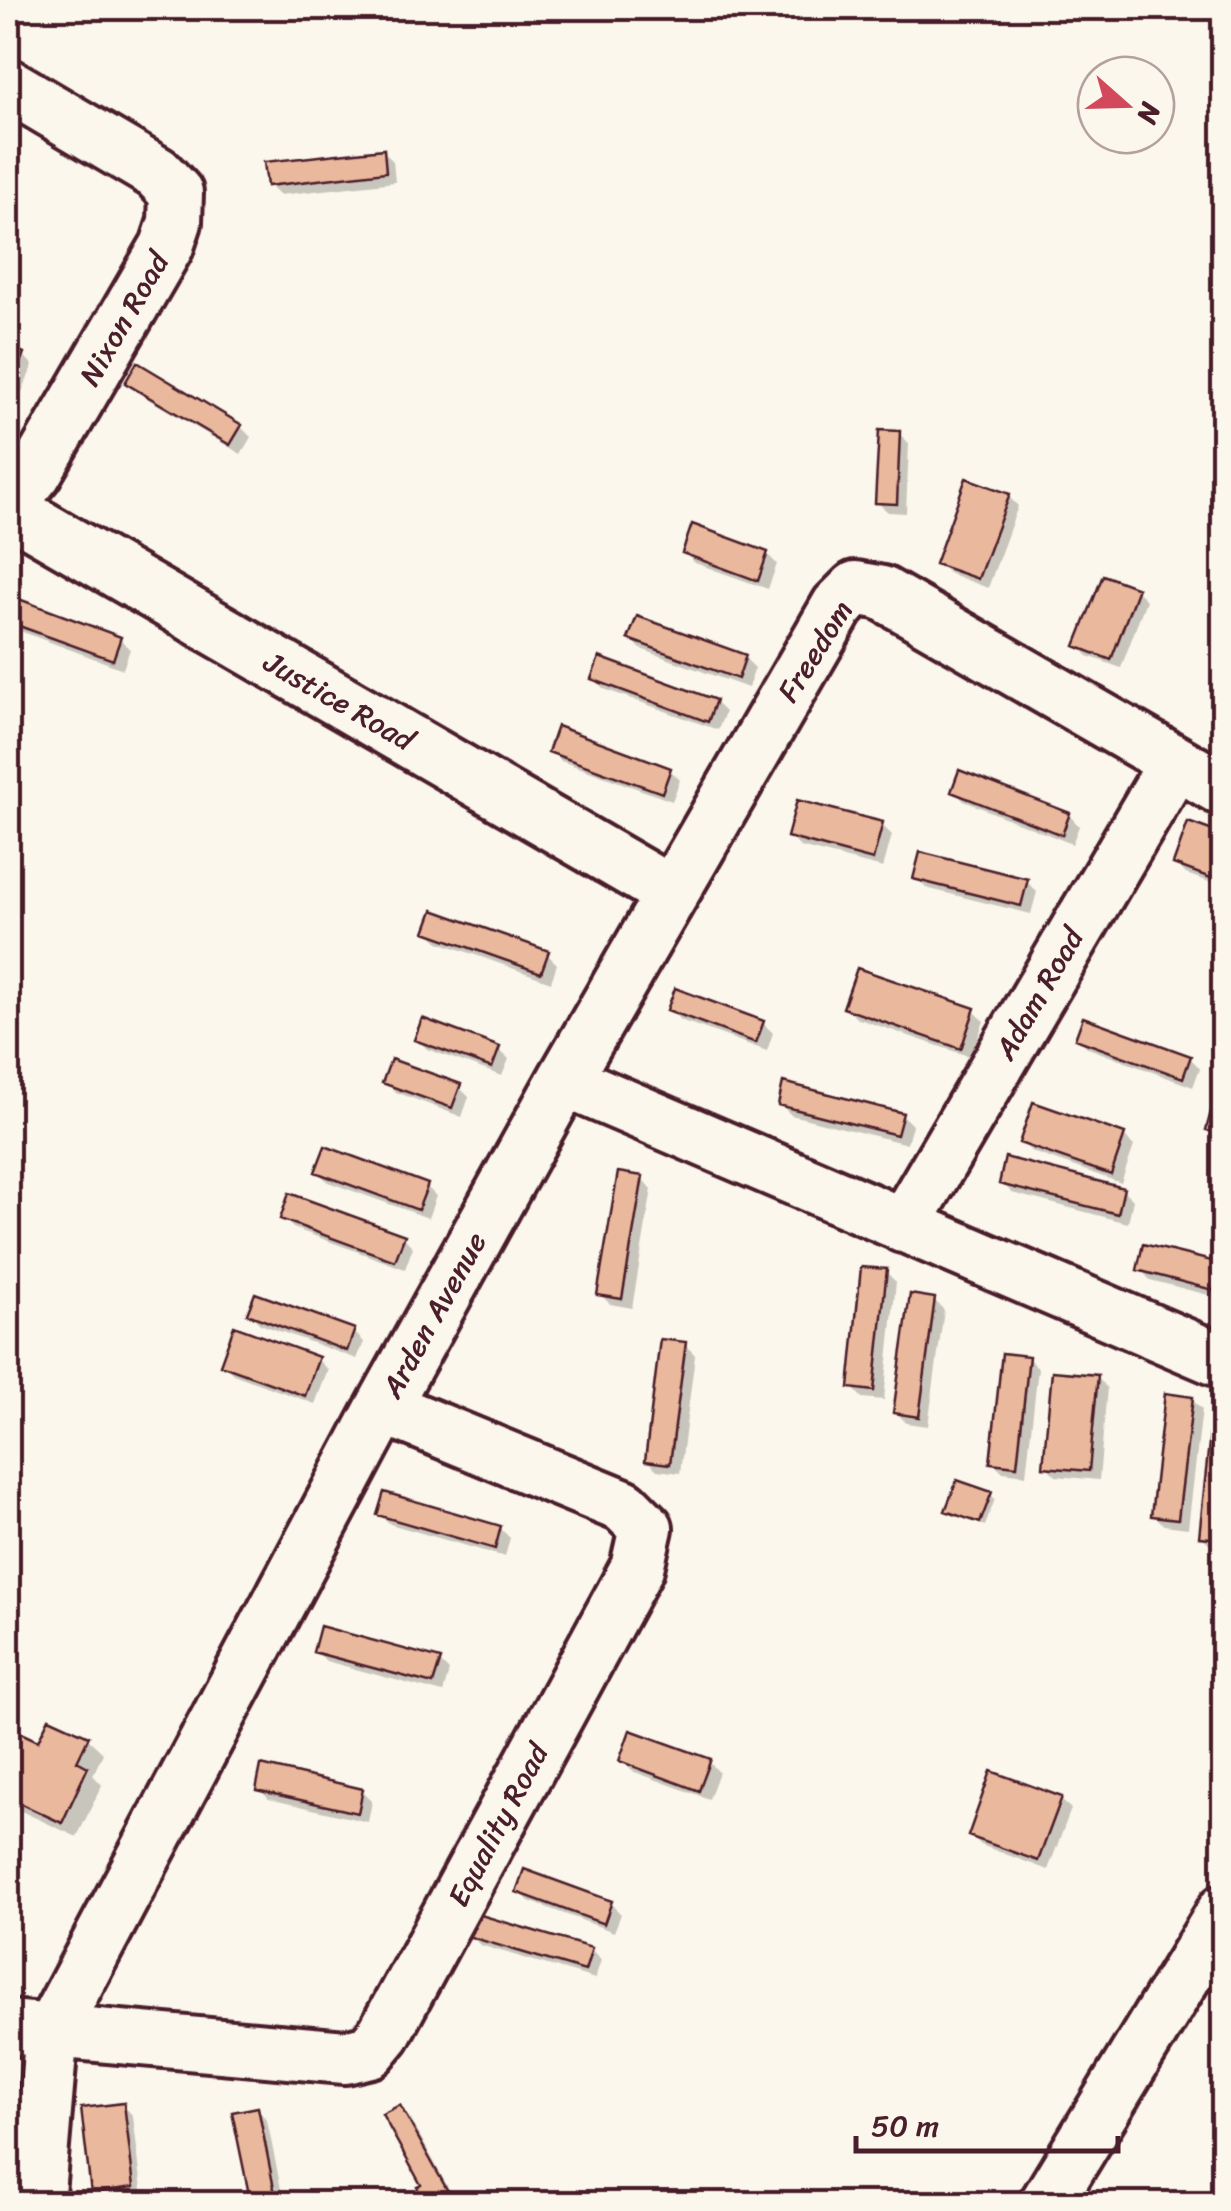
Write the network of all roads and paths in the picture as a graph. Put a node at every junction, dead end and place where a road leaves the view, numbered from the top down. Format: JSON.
{"nodes":[{"id":1,"x":8,"y":85,"type":"edge"},
{"id":2,"x":8,"y":507,"type":"edge"},
{"id":3,"x":1175,"y":762,"type":"junction"},
{"id":4,"x":1224,"y":790,"type":"edge"},
{"id":5,"x":672,"y":893,"type":"junction"},
{"id":6,"x":564,"y":1080,"type":"junction"},
{"id":7,"x":903,"y":1226,"type":"junction"},
{"id":8,"x":1224,"y":1362,"type":"edge"},
{"id":9,"x":383,"y":1407,"type":"junction"},
{"id":10,"x":1224,"y":1911,"type":"edge"},
{"id":11,"x":30,"y":2028,"type":"edge"},
{"id":12,"x":38,"y":2204,"type":"edge"},
{"id":13,"x":1046,"y":2204,"type":"edge"}],
"edges":[{"from":1,"to":2,"type":"street","name":"Nixon Road"},
{"from":2,"to":5,"type":"street","name":"Justice Road"},
{"from":3,"to":4,"type":"street","name":"Freedom"},
{"from":3,"to":5,"type":"street","name":"Freedom"},
{"from":3,"to":7,"type":"street","name":"Adam Road"},
{"from":5,"to":6,"type":"street","name":"Freedom"},
{"from":6,"to":7,"type":"street"},
{"from":6,"to":9,"type":"street","name":"Arden Avenue"},
{"from":7,"to":8,"type":"street"},
{"from":9,"to":11,"type":"street","name":"Arden Avenue"},
{"from":9,"to":11,"type":"street","name":"Equality Road"},
{"from":10,"to":13,"type":"street"},
{"from":11,"to":12,"type":"street","name":"Arden Avenue"}]}
